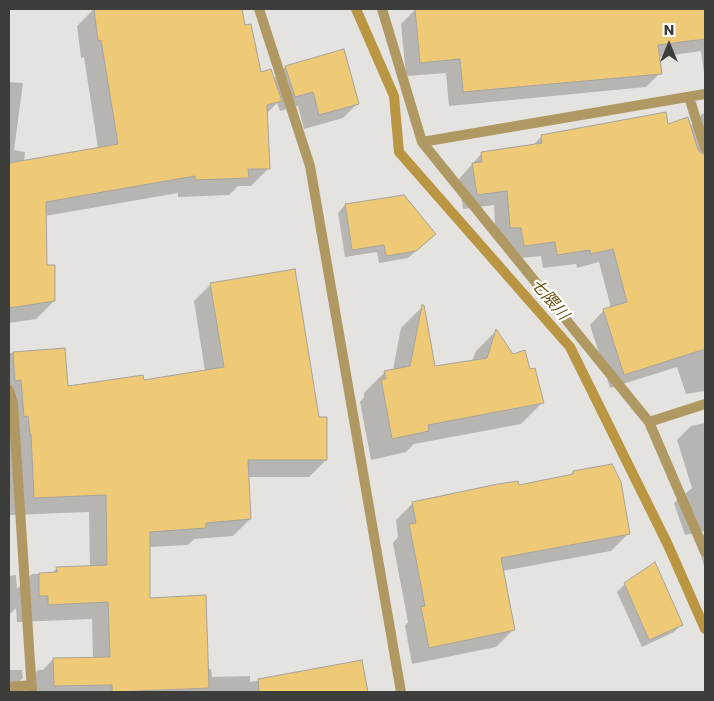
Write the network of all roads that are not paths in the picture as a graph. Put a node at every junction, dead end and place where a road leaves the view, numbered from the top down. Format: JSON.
{"nodes":[{"id":1,"x":259,"y":9,"type":"edge"},
{"id":2,"x":382,"y":9,"type":"edge"},
{"id":3,"x":705,"y":94,"type":"edge"},
{"id":4,"x":689,"y":97,"type":"junction"},
{"id":5,"x":422,"y":142,"type":"junction"},
{"id":6,"x":705,"y":148,"type":"edge"},
{"id":7,"x":9,"y":390,"type":"edge"},
{"id":8,"x":705,"y":404,"type":"edge"},
{"id":9,"x":649,"y":422,"type":"junction"},
{"id":10,"x":705,"y":552,"type":"edge"},
{"id":11,"x":9,"y":687,"type":"edge"},
{"id":12,"x":32,"y":688,"type":"edge"},
{"id":13,"x":401,"y":692,"type":"edge"}],
"edges":[{"from":1,"to":13,"type":"street"},
{"from":2,"to":5,"type":"street"},
{"from":3,"to":4,"type":"street"},
{"from":4,"to":5,"type":"street"},
{"from":4,"to":6,"type":"street"},
{"from":5,"to":9,"type":"street"},
{"from":7,"to":12,"type":"street"},
{"from":8,"to":9,"type":"street"},
{"from":9,"to":10,"type":"street"},
{"from":11,"to":12,"type":"street"}]}
